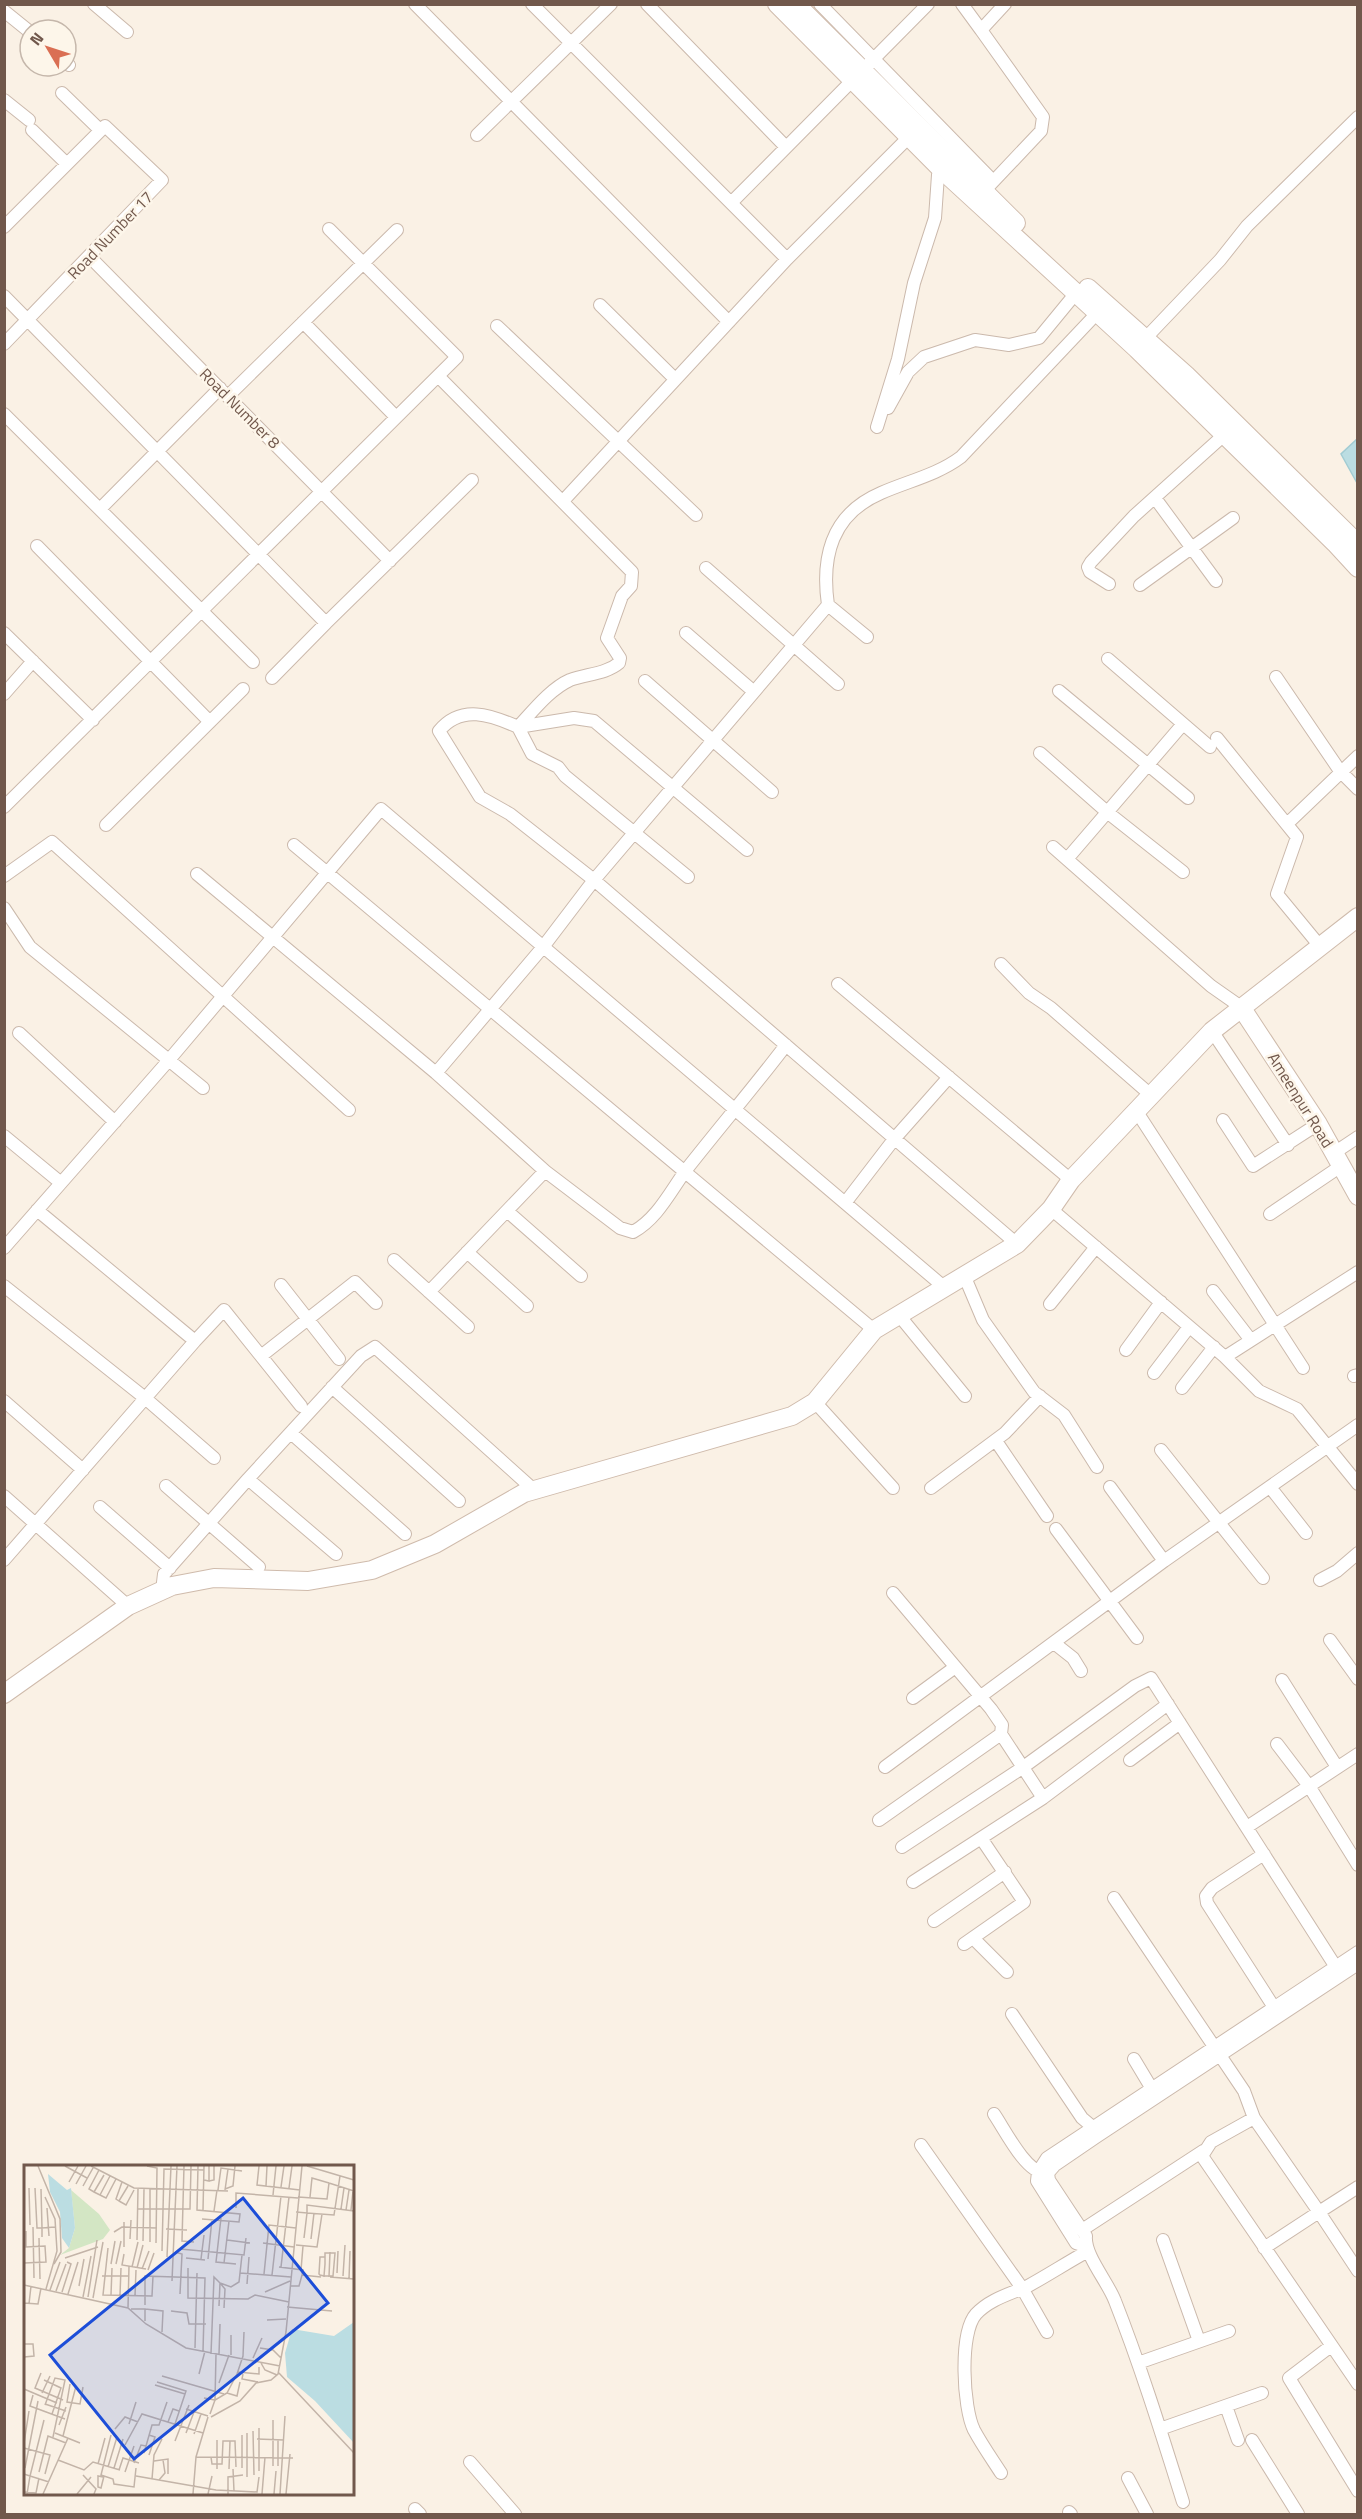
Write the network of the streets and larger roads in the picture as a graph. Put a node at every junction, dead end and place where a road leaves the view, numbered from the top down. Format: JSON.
{"nodes":[{"id":1,"x":94,"y":4,"type":"edge"},
{"id":2,"x":416,"y":4,"type":"edge"},
{"id":3,"x":532,"y":4,"type":"edge"},
{"id":4,"x":611,"y":4,"type":"edge"},
{"id":5,"x":646,"y":4,"type":"edge"},
{"id":6,"x":777,"y":4,"type":"edge"},
{"id":7,"x":796,"y":4,"type":"edge"},
{"id":8,"x":820,"y":4,"type":"edge"},
{"id":9,"x":928,"y":4,"type":"edge"},
{"id":10,"x":962,"y":4,"type":"edge"},
{"id":11,"x":1005,"y":4,"type":"edge"},
{"id":12,"x":4,"y":11,"type":"edge"},
{"id":13,"x":18,"y":22,"type":"edge"},
{"id":14,"x":981,"y":30,"type":"junction"},
{"id":15,"x":127,"y":32,"type":"dead end"},
{"id":16,"x":571,"y":44,"type":"junction"},
{"id":17,"x":862,"y":70,"type":"junction"},
{"id":18,"x":62,"y":93,"type":"dead end"},
{"id":19,"x":4,"y":100,"type":"edge"},
{"id":20,"x":512,"y":102,"type":"junction"},
{"id":21,"x":1358,"y":117,"type":"edge"},
{"id":22,"x":103,"y":128,"type":"junction"},
{"id":23,"x":914,"y":133,"type":"junction"},
{"id":24,"x":477,"y":135,"type":"dead end"},
{"id":25,"x":785,"y":146,"type":"junction"},
{"id":26,"x":67,"y":164,"type":"junction"},
{"id":27,"x":946,"y":165,"type":"junction"},
{"id":28,"x":988,"y":187,"type":"junction"},
{"id":29,"x":731,"y":203,"type":"junction"},
{"id":30,"x":5,"y":227,"type":"edge"},
{"id":31,"x":329,"y":229,"type":"dead end"},
{"id":32,"x":397,"y":230,"type":"dead end"},
{"id":33,"x":90,"y":256,"type":"junction"},
{"id":34,"x":787,"y":259,"type":"junction"},
{"id":35,"x":363,"y":263,"type":"junction"},
{"id":36,"x":1076,"y":293,"type":"junction"},
{"id":37,"x":4,"y":296,"type":"edge"},
{"id":38,"x":600,"y":306,"type":"dead end"},
{"id":39,"x":1102,"y":308,"type":"junction"},
{"id":40,"x":28,"y":320,"type":"junction"},
{"id":41,"x":303,"y":322,"type":"junction"},
{"id":42,"x":729,"y":322,"type":"junction"},
{"id":43,"x":497,"y":326,"type":"dead end"},
{"id":44,"x":4,"y":344,"type":"edge"},
{"id":45,"x":1141,"y":344,"type":"junction"},
{"id":46,"x":438,"y":376,"type":"junction"},
{"id":47,"x":675,"y":380,"type":"junction"},
{"id":48,"x":224,"y":392,"type":"junction"},
{"id":49,"x":4,"y":414,"type":"edge"},
{"id":50,"x":396,"y":417,"type":"junction"},
{"id":51,"x":1224,"y":435,"type":"junction"},
{"id":52,"x":617,"y":442,"type":"junction"},
{"id":53,"x":157,"y":452,"type":"junction"},
{"id":54,"x":472,"y":480,"type":"dead end"},
{"id":55,"x":322,"y":491,"type":"junction"},
{"id":56,"x":1155,"y":498,"type":"junction"},
{"id":57,"x":563,"y":501,"type":"junction"},
{"id":58,"x":100,"y":509,"type":"junction"},
{"id":59,"x":696,"y":515,"type":"dead end"},
{"id":60,"x":1233,"y":518,"type":"dead end"},
{"id":61,"x":1358,"y":544,"type":"edge"},
{"id":62,"x":37,"y":546,"type":"dead end"},
{"id":63,"x":1192,"y":548,"type":"junction"},
{"id":64,"x":258,"y":555,"type":"junction"},
{"id":65,"x":390,"y":561,"type":"junction"},
{"id":66,"x":706,"y":568,"type":"dead end"},
{"id":67,"x":1358,"y":568,"type":"edge"},
{"id":68,"x":1216,"y":581,"type":"dead end"},
{"id":69,"x":1109,"y":584,"type":"dead end"},
{"id":70,"x":1140,"y":585,"type":"dead end"},
{"id":71,"x":828,"y":605,"type":"junction"},
{"id":72,"x":202,"y":611,"type":"junction"},
{"id":73,"x":326,"y":623,"type":"junction"},
{"id":74,"x":4,"y":633,"type":"edge"},
{"id":75,"x":686,"y":633,"type":"dead end"},
{"id":76,"x":867,"y":637,"type":"dead end"},
{"id":77,"x":793,"y":645,"type":"junction"},
{"id":78,"x":1108,"y":658,"type":"dead end"},
{"id":79,"x":33,"y":661,"type":"junction"},
{"id":80,"x":151,"y":662,"type":"junction"},
{"id":81,"x":253,"y":662,"type":"dead end"},
{"id":82,"x":1276,"y":676,"type":"dead end"},
{"id":83,"x":272,"y":678,"type":"dead end"},
{"id":84,"x":645,"y":681,"type":"dead end"},
{"id":85,"x":838,"y":684,"type":"dead end"},
{"id":86,"x":243,"y":689,"type":"dead end"},
{"id":87,"x":753,"y":691,"type":"junction"},
{"id":88,"x":1059,"y":691,"type":"dead end"},
{"id":89,"x":4,"y":694,"type":"edge"},
{"id":90,"x":93,"y":720,"type":"junction"},
{"id":91,"x":210,"y":722,"type":"junction"},
{"id":92,"x":1183,"y":724,"type":"junction"},
{"id":93,"x":518,"y":727,"type":"junction"},
{"id":94,"x":713,"y":740,"type":"junction"},
{"id":95,"x":1040,"y":753,"type":"dead end"},
{"id":96,"x":1358,"y":756,"type":"edge"},
{"id":97,"x":1148,"y":765,"type":"junction"},
{"id":98,"x":1340,"y":771,"type":"junction"},
{"id":99,"x":673,"y":787,"type":"junction"},
{"id":100,"x":1358,"y":789,"type":"edge"},
{"id":101,"x":772,"y":792,"type":"dead end"},
{"id":102,"x":1188,"y":798,"type":"dead end"},
{"id":103,"x":4,"y":807,"type":"edge"},
{"id":104,"x":1107,"y":812,"type":"junction"},
{"id":105,"x":1288,"y":823,"type":"junction"},
{"id":106,"x":106,"y":825,"type":"dead end"},
{"id":107,"x":634,"y":833,"type":"junction"},
{"id":108,"x":294,"y":845,"type":"dead end"},
{"id":109,"x":1053,"y":847,"type":"dead end"},
{"id":110,"x":747,"y":850,"type":"dead end"},
{"id":111,"x":1067,"y":859,"type":"junction"},
{"id":112,"x":1183,"y":872,"type":"dead end"},
{"id":113,"x":327,"y":873,"type":"junction"},
{"id":114,"x":197,"y":874,"type":"dead end"},
{"id":115,"x":4,"y":876,"type":"edge"},
{"id":116,"x":688,"y":877,"type":"dead end"},
{"id":117,"x":594,"y":880,"type":"junction"},
{"id":118,"x":4,"y":908,"type":"edge"},
{"id":119,"x":1358,"y":917,"type":"edge"},
{"id":120,"x":274,"y":936,"type":"junction"},
{"id":121,"x":1319,"y":945,"type":"junction"},
{"id":122,"x":543,"y":947,"type":"junction"},
{"id":123,"x":1001,"y":964,"type":"dead end"},
{"id":124,"x":838,"y":984,"type":"dead end"},
{"id":125,"x":222,"y":998,"type":"junction"},
{"id":126,"x":1241,"y":1007,"type":"junction"},
{"id":127,"x":489,"y":1008,"type":"junction"},
{"id":128,"x":1212,"y":1031,"type":"junction"},
{"id":129,"x":18,"y":1033,"type":"dead end"},
{"id":130,"x":786,"y":1045,"type":"junction"},
{"id":131,"x":170,"y":1060,"type":"junction"},
{"id":132,"x":436,"y":1073,"type":"junction"},
{"id":133,"x":949,"y":1077,"type":"junction"},
{"id":134,"x":203,"y":1089,"type":"dead end"},
{"id":135,"x":1152,"y":1096,"type":"junction"},
{"id":136,"x":349,"y":1110,"type":"dead end"},
{"id":137,"x":736,"y":1110,"type":"junction"},
{"id":138,"x":1137,"y":1112,"type":"junction"},
{"id":139,"x":1223,"y":1120,"type":"dead end"},
{"id":140,"x":115,"y":1122,"type":"junction"},
{"id":141,"x":1318,"y":1124,"type":"junction"},
{"id":142,"x":4,"y":1136,"type":"edge"},
{"id":143,"x":1358,"y":1137,"type":"edge"},
{"id":144,"x":895,"y":1138,"type":"junction"},
{"id":145,"x":1288,"y":1145,"type":"junction"},
{"id":146,"x":1338,"y":1160,"type":"junction"},
{"id":147,"x":545,"y":1171,"type":"junction"},
{"id":148,"x":685,"y":1172,"type":"junction"},
{"id":149,"x":1071,"y":1180,"type":"junction"},
{"id":150,"x":61,"y":1183,"type":"junction"},
{"id":151,"x":1358,"y":1196,"type":"edge"},
{"id":152,"x":845,"y":1203,"type":"junction"},
{"id":153,"x":1051,"y":1209,"type":"junction"},
{"id":154,"x":37,"y":1210,"type":"junction"},
{"id":155,"x":507,"y":1211,"type":"junction"},
{"id":156,"x":1270,"y":1214,"type":"dead end"},
{"id":157,"x":1017,"y":1244,"type":"junction"},
{"id":158,"x":1096,"y":1247,"type":"junction"},
{"id":159,"x":4,"y":1248,"type":"edge"},
{"id":160,"x":467,"y":1252,"type":"junction"},
{"id":161,"x":394,"y":1260,"type":"dead end"},
{"id":162,"x":1358,"y":1272,"type":"edge"},
{"id":163,"x":964,"y":1275,"type":"junction"},
{"id":164,"x":581,"y":1276,"type":"dead end"},
{"id":165,"x":4,"y":1286,"type":"edge"},
{"id":166,"x":281,"y":1286,"type":"dead end"},
{"id":167,"x":944,"y":1287,"type":"junction"},
{"id":168,"x":1213,"y":1291,"type":"dead end"},
{"id":169,"x":429,"y":1292,"type":"junction"},
{"id":170,"x":1161,"y":1302,"type":"junction"},
{"id":171,"x":376,"y":1303,"type":"dead end"},
{"id":172,"x":1050,"y":1304,"type":"dead end"},
{"id":173,"x":527,"y":1306,"type":"dead end"},
{"id":174,"x":898,"y":1314,"type":"junction"},
{"id":175,"x":308,"y":1319,"type":"junction"},
{"id":176,"x":1274,"y":1324,"type":"junction"},
{"id":177,"x":468,"y":1327,"type":"dead end"},
{"id":178,"x":1189,"y":1327,"type":"junction"},
{"id":179,"x":874,"y":1330,"type":"junction"},
{"id":180,"x":1250,"y":1340,"type":"junction"},
{"id":181,"x":195,"y":1341,"type":"junction"},
{"id":182,"x":1214,"y":1347,"type":"junction"},
{"id":183,"x":1126,"y":1350,"type":"dead end"},
{"id":184,"x":261,"y":1356,"type":"junction"},
{"id":185,"x":1225,"y":1357,"type":"junction"},
{"id":186,"x":339,"y":1359,"type":"dead end"},
{"id":187,"x":1303,"y":1368,"type":"dead end"},
{"id":188,"x":1154,"y":1373,"type":"dead end"},
{"id":189,"x":332,"y":1387,"type":"junction"},
{"id":190,"x":1182,"y":1388,"type":"dead end"},
{"id":191,"x":965,"y":1396,"type":"dead end"},
{"id":192,"x":1040,"y":1396,"type":"junction"},
{"id":193,"x":145,"y":1398,"type":"junction"},
{"id":194,"x":4,"y":1401,"type":"edge"},
{"id":195,"x":815,"y":1402,"type":"junction"},
{"id":196,"x":301,"y":1406,"type":"dead end"},
{"id":197,"x":1358,"y":1425,"type":"edge"},
{"id":198,"x":291,"y":1433,"type":"junction"},
{"id":199,"x":996,"y":1440,"type":"junction"},
{"id":200,"x":1328,"y":1447,"type":"junction"},
{"id":201,"x":1161,"y":1450,"type":"dead end"},
{"id":202,"x":214,"y":1458,"type":"dead end"},
{"id":203,"x":1097,"y":1467,"type":"dead end"},
{"id":204,"x":83,"y":1470,"type":"junction"},
{"id":205,"x":248,"y":1479,"type":"junction"},
{"id":206,"x":1358,"y":1484,"type":"edge"},
{"id":207,"x":166,"y":1485,"type":"dead end"},
{"id":208,"x":1110,"y":1487,"type":"dead end"},
{"id":209,"x":1270,"y":1487,"type":"junction"},
{"id":210,"x":893,"y":1488,"type":"dead end"},
{"id":211,"x":931,"y":1488,"type":"dead end"},
{"id":212,"x":534,"y":1490,"type":"junction"},
{"id":213,"x":4,"y":1496,"type":"edge"},
{"id":214,"x":459,"y":1501,"type":"dead end"},
{"id":215,"x":100,"y":1507,"type":"dead end"},
{"id":216,"x":1047,"y":1516,"type":"dead end"},
{"id":217,"x":1220,"y":1522,"type":"junction"},
{"id":218,"x":37,"y":1523,"type":"junction"},
{"id":219,"x":210,"y":1523,"type":"junction"},
{"id":220,"x":1056,"y":1529,"type":"dead end"},
{"id":221,"x":1306,"y":1533,"type":"dead end"},
{"id":222,"x":405,"y":1534,"type":"dead end"},
{"id":223,"x":1358,"y":1553,"type":"edge"},
{"id":224,"x":336,"y":1554,"type":"dead end"},
{"id":225,"x":4,"y":1560,"type":"edge"},
{"id":226,"x":1164,"y":1562,"type":"junction"},
{"id":227,"x":259,"y":1567,"type":"dead end"},
{"id":228,"x":170,"y":1568,"type":"junction"},
{"id":229,"x":1263,"y":1578,"type":"dead end"},
{"id":230,"x":1320,"y":1580,"type":"dead end"},
{"id":231,"x":162,"y":1591,"type":"junction"},
{"id":232,"x":893,"y":1593,"type":"dead end"},
{"id":233,"x":1112,"y":1601,"type":"junction"},
{"id":234,"x":128,"y":1606,"type":"junction"},
{"id":235,"x":1137,"y":1638,"type":"dead end"},
{"id":236,"x":1330,"y":1640,"type":"dead end"},
{"id":237,"x":1054,"y":1643,"type":"junction"},
{"id":238,"x":954,"y":1668,"type":"junction"},
{"id":239,"x":1082,"y":1671,"type":"dead end"},
{"id":240,"x":1358,"y":1679,"type":"edge"},
{"id":241,"x":1282,"y":1680,"type":"dead end"},
{"id":242,"x":4,"y":1694,"type":"edge"},
{"id":243,"x":981,"y":1696,"type":"junction"},
{"id":244,"x":913,"y":1698,"type":"dead end"},
{"id":245,"x":1168,"y":1704,"type":"junction"},
{"id":246,"x":1180,"y":1723,"type":"junction"},
{"id":247,"x":1001,"y":1734,"type":"junction"},
{"id":248,"x":1277,"y":1744,"type":"dead end"},
{"id":249,"x":1358,"y":1754,"type":"edge"},
{"id":250,"x":1130,"y":1760,"type":"dead end"},
{"id":251,"x":885,"y":1767,"type":"dead end"},
{"id":252,"x":1337,"y":1767,"type":"junction"},
{"id":253,"x":1022,"y":1768,"type":"junction"},
{"id":254,"x":1309,"y":1786,"type":"junction"},
{"id":255,"x":1043,"y":1798,"type":"junction"},
{"id":256,"x":879,"y":1820,"type":"dead end"},
{"id":257,"x":1246,"y":1827,"type":"junction"},
{"id":258,"x":981,"y":1838,"type":"junction"},
{"id":259,"x":902,"y":1847,"type":"dead end"},
{"id":260,"x":1264,"y":1854,"type":"junction"},
{"id":261,"x":1358,"y":1865,"type":"edge"},
{"id":262,"x":1005,"y":1872,"type":"junction"},
{"id":263,"x":913,"y":1882,"type":"dead end"},
{"id":264,"x":1114,"y":1898,"type":"dead end"},
{"id":265,"x":934,"y":1921,"type":"dead end"},
{"id":266,"x":1358,"y":1952,"type":"edge"},
{"id":267,"x":1358,"y":1964,"type":"edge"},
{"id":268,"x":1339,"y":1971,"type":"junction"},
{"id":269,"x":1007,"y":1972,"type":"dead end"},
{"id":270,"x":1277,"y":2011,"type":"junction"},
{"id":271,"x":1012,"y":2014,"type":"dead end"},
{"id":272,"x":1216,"y":2050,"type":"junction"},
{"id":273,"x":1134,"y":2059,"type":"dead end"},
{"id":274,"x":1154,"y":2092,"type":"junction"},
{"id":275,"x":994,"y":2114,"type":"dead end"},
{"id":276,"x":1254,"y":2118,"type":"junction"},
{"id":277,"x":1095,"y":2130,"type":"junction"},
{"id":278,"x":921,"y":2145,"type":"dead end"},
{"id":279,"x":1203,"y":2151,"type":"junction"},
{"id":280,"x":1043,"y":2173,"type":"junction"},
{"id":281,"x":1358,"y":2187,"type":"edge"},
{"id":282,"x":1319,"y":2212,"type":"junction"},
{"id":283,"x":1082,"y":2230,"type":"junction"},
{"id":284,"x":1163,"y":2240,"type":"dead end"},
{"id":285,"x":1086,"y":2248,"type":"junction"},
{"id":286,"x":1264,"y":2248,"type":"junction"},
{"id":287,"x":1358,"y":2271,"type":"edge"},
{"id":288,"x":1022,"y":2288,"type":"junction"},
{"id":289,"x":1229,"y":2331,"type":"dead end"},
{"id":290,"x":1047,"y":2332,"type":"dead end"},
{"id":291,"x":1199,"y":2341,"type":"junction"},
{"id":292,"x":1331,"y":2346,"type":"junction"},
{"id":293,"x":1138,"y":2362,"type":"junction"},
{"id":294,"x":1358,"y":2384,"type":"edge"},
{"id":295,"x":1262,"y":2393,"type":"dead end"},
{"id":296,"x":1226,"y":2406,"type":"junction"},
{"id":297,"x":1160,"y":2429,"type":"junction"},
{"id":298,"x":1238,"y":2440,"type":"dead end"},
{"id":299,"x":1252,"y":2440,"type":"dead end"},
{"id":300,"x":470,"y":2462,"type":"dead end"},
{"id":301,"x":1001,"y":2473,"type":"dead end"},
{"id":302,"x":1128,"y":2478,"type":"dead end"},
{"id":303,"x":1358,"y":2491,"type":"edge"},
{"id":304,"x":1183,"y":2502,"type":"dead end"},
{"id":305,"x":515,"y":2514,"type":"edge"},
{"id":306,"x":1147,"y":2514,"type":"edge"},
{"id":307,"x":1298,"y":2514,"type":"edge"}],
"edges":[{"from":1,"to":15,"type":"street"},
{"from":2,"to":20,"type":"street"},
{"from":3,"to":16,"type":"street"},
{"from":4,"to":16,"type":"street"},
{"from":5,"to":25,"type":"street"},
{"from":6,"to":17,"type":"street"},
{"from":7,"to":17,"type":"street"},
{"from":8,"to":17,"type":"street"},
{"from":9,"to":17,"type":"street"},
{"from":10,"to":14,"type":"street"},
{"from":11,"to":14,"type":"street"},
{"from":12,"to":13,"type":"street"},
{"from":14,"to":28,"type":"street"},
{"from":16,"to":20,"type":"street"},
{"from":16,"to":29,"type":"street"},
{"from":17,"to":23,"type":"street"},
{"from":17,"to":25,"type":"street"},
{"from":17,"to":28,"type":"street"},
{"from":18,"to":22,"type":"street"},
{"from":19,"to":26,"type":"street"},
{"from":20,"to":24,"type":"street"},
{"from":20,"to":42,"type":"street"},
{"from":21,"to":45,"type":"street"},
{"from":22,"to":26,"type":"street"},
{"from":22,"to":33,"type":"street","name":"Road Number 17"},
{"from":23,"to":27,"type":"street"},
{"from":23,"to":34,"type":"street"},
{"from":25,"to":29,"type":"street"},
{"from":26,"to":30,"type":"street"},
{"from":27,"to":28,"type":"street"},
{"from":27,"to":36,"type":"street"},
{"from":27,"to":36,"type":"street"},
{"from":28,"to":39,"type":"street"},
{"from":29,"to":34,"type":"street"},
{"from":31,"to":35,"type":"street"},
{"from":32,"to":35,"type":"street"},
{"from":33,"to":40,"type":"street","name":"Road Number 17"},
{"from":33,"to":48,"type":"street","name":"Road Number 8"},
{"from":34,"to":42,"type":"street"},
{"from":35,"to":41,"type":"street"},
{"from":35,"to":46,"type":"street"},
{"from":36,"to":39,"type":"street"},
{"from":37,"to":40,"type":"street"},
{"from":38,"to":47,"type":"street"},
{"from":39,"to":45,"type":"street"},
{"from":39,"to":71,"type":"street"},
{"from":40,"to":44,"type":"street","name":"Road Number 17"},
{"from":40,"to":53,"type":"street"},
{"from":41,"to":48,"type":"street"},
{"from":41,"to":50,"type":"street"},
{"from":42,"to":47,"type":"street"},
{"from":43,"to":52,"type":"street"},
{"from":45,"to":51,"type":"street"},
{"from":45,"to":61,"type":"street"},
{"from":46,"to":50,"type":"street"},
{"from":46,"to":57,"type":"street"},
{"from":47,"to":52,"type":"street"},
{"from":48,"to":53,"type":"street"},
{"from":48,"to":55,"type":"street","name":"Road Number 8"},
{"from":49,"to":58,"type":"street"},
{"from":50,"to":55,"type":"street"},
{"from":51,"to":56,"type":"street"},
{"from":51,"to":67,"type":"street"},
{"from":52,"to":57,"type":"street"},
{"from":52,"to":59,"type":"street"},
{"from":53,"to":58,"type":"street"},
{"from":53,"to":64,"type":"street"},
{"from":54,"to":65,"type":"street"},
{"from":55,"to":64,"type":"street"},
{"from":55,"to":65,"type":"street","name":"Road Number 8"},
{"from":56,"to":63,"type":"street"},
{"from":56,"to":69,"type":"street"},
{"from":57,"to":93,"type":"street"},
{"from":58,"to":72,"type":"street"},
{"from":60,"to":63,"type":"street"},
{"from":62,"to":80,"type":"street"},
{"from":63,"to":68,"type":"street"},
{"from":63,"to":70,"type":"street"},
{"from":64,"to":72,"type":"street"},
{"from":64,"to":73,"type":"street"},
{"from":65,"to":73,"type":"street"},
{"from":66,"to":77,"type":"street"},
{"from":71,"to":76,"type":"street"},
{"from":71,"to":77,"type":"street"},
{"from":72,"to":80,"type":"street"},
{"from":72,"to":81,"type":"street"},
{"from":73,"to":83,"type":"street"},
{"from":74,"to":79,"type":"street"},
{"from":75,"to":87,"type":"street"},
{"from":77,"to":85,"type":"street"},
{"from":77,"to":87,"type":"street"},
{"from":78,"to":92,"type":"street"},
{"from":79,"to":89,"type":"street"},
{"from":79,"to":90,"type":"street"},
{"from":80,"to":90,"type":"street"},
{"from":80,"to":91,"type":"street"},
{"from":82,"to":98,"type":"street"},
{"from":84,"to":94,"type":"street"},
{"from":86,"to":91,"type":"street"},
{"from":87,"to":94,"type":"street"},
{"from":88,"to":97,"type":"street"},
{"from":90,"to":103,"type":"street"},
{"from":91,"to":106,"type":"street"},
{"from":92,"to":97,"type":"street"},
{"from":92,"to":105,"type":"street"},
{"from":93,"to":99,"type":"street"},
{"from":93,"to":107,"type":"street"},
{"from":93,"to":117,"type":"street"},
{"from":94,"to":99,"type":"street"},
{"from":94,"to":101,"type":"street"},
{"from":95,"to":104,"type":"street"},
{"from":96,"to":98,"type":"street"},
{"from":97,"to":102,"type":"street"},
{"from":97,"to":104,"type":"street"},
{"from":98,"to":100,"type":"street"},
{"from":98,"to":105,"type":"street"},
{"from":99,"to":107,"type":"street"},
{"from":99,"to":110,"type":"street"},
{"from":104,"to":111,"type":"street"},
{"from":104,"to":112,"type":"street"},
{"from":105,"to":121,"type":"street"},
{"from":107,"to":116,"type":"street"},
{"from":107,"to":117,"type":"street"},
{"from":108,"to":113,"type":"street"},
{"from":109,"to":111,"type":"street"},
{"from":111,"to":126,"type":"street"},
{"from":113,"to":120,"type":"street"},
{"from":113,"to":122,"type":"street"},
{"from":113,"to":127,"type":"street"},
{"from":114,"to":120,"type":"street"},
{"from":115,"to":125,"type":"street"},
{"from":117,"to":122,"type":"street"},
{"from":117,"to":130,"type":"street"},
{"from":118,"to":131,"type":"street"},
{"from":119,"to":121,"type":"street"},
{"from":120,"to":125,"type":"street"},
{"from":120,"to":132,"type":"street"},
{"from":121,"to":126,"type":"street"},
{"from":122,"to":127,"type":"street"},
{"from":122,"to":137,"type":"street"},
{"from":123,"to":135,"type":"street"},
{"from":124,"to":133,"type":"street"},
{"from":125,"to":131,"type":"street"},
{"from":125,"to":136,"type":"street"},
{"from":126,"to":128,"type":"street"},
{"from":126,"to":141,"type":"street","name":"Ameenpur Road"},
{"from":127,"to":132,"type":"street"},
{"from":127,"to":148,"type":"street"},
{"from":128,"to":135,"type":"street"},
{"from":128,"to":145,"type":"street"},
{"from":129,"to":140,"type":"street"},
{"from":130,"to":137,"type":"street"},
{"from":130,"to":144,"type":"street"},
{"from":131,"to":134,"type":"street"},
{"from":131,"to":140,"type":"street"},
{"from":132,"to":147,"type":"street"},
{"from":133,"to":144,"type":"street"},
{"from":133,"to":149,"type":"street"},
{"from":135,"to":138,"type":"street"},
{"from":137,"to":148,"type":"street"},
{"from":137,"to":152,"type":"street"},
{"from":138,"to":149,"type":"street"},
{"from":138,"to":176,"type":"street"},
{"from":139,"to":145,"type":"street"},
{"from":140,"to":150,"type":"street"},
{"from":141,"to":145,"type":"street"},
{"from":141,"to":146,"type":"street","name":"Ameenpur Road"},
{"from":142,"to":150,"type":"street"},
{"from":143,"to":146,"type":"street"},
{"from":144,"to":152,"type":"street"},
{"from":144,"to":157,"type":"street"},
{"from":146,"to":151,"type":"street","name":"Ameenpur Road"},
{"from":146,"to":156,"type":"street"},
{"from":147,"to":148,"type":"street"},
{"from":147,"to":155,"type":"street"},
{"from":148,"to":179,"type":"street"},
{"from":149,"to":153,"type":"street"},
{"from":150,"to":154,"type":"street"},
{"from":152,"to":167,"type":"street"},
{"from":153,"to":157,"type":"street"},
{"from":153,"to":158,"type":"street"},
{"from":154,"to":159,"type":"street"},
{"from":154,"to":181,"type":"street"},
{"from":155,"to":160,"type":"street"},
{"from":155,"to":164,"type":"street"},
{"from":157,"to":163,"type":"street"},
{"from":158,"to":170,"type":"street"},
{"from":158,"to":172,"type":"street"},
{"from":160,"to":169,"type":"street"},
{"from":160,"to":173,"type":"street"},
{"from":161,"to":169,"type":"street"},
{"from":162,"to":176,"type":"street"},
{"from":163,"to":167,"type":"street"},
{"from":163,"to":192,"type":"street"},
{"from":165,"to":193,"type":"street"},
{"from":166,"to":175,"type":"street"},
{"from":167,"to":174,"type":"street"},
{"from":168,"to":180,"type":"street"},
{"from":169,"to":177,"type":"street"},
{"from":170,"to":178,"type":"street"},
{"from":170,"to":183,"type":"street"},
{"from":171,"to":175,"type":"street"},
{"from":174,"to":179,"type":"street"},
{"from":174,"to":191,"type":"street"},
{"from":175,"to":184,"type":"street"},
{"from":175,"to":186,"type":"street"},
{"from":176,"to":180,"type":"street"},
{"from":176,"to":187,"type":"street"},
{"from":178,"to":182,"type":"street"},
{"from":178,"to":188,"type":"street"},
{"from":179,"to":195,"type":"street"},
{"from":180,"to":185,"type":"street"},
{"from":181,"to":184,"type":"street"},
{"from":181,"to":193,"type":"street"},
{"from":182,"to":185,"type":"street"},
{"from":182,"to":190,"type":"street"},
{"from":184,"to":196,"type":"street"},
{"from":185,"to":200,"type":"street"},
{"from":189,"to":198,"type":"street"},
{"from":189,"to":212,"type":"street"},
{"from":189,"to":214,"type":"street"},
{"from":192,"to":199,"type":"street"},
{"from":192,"to":203,"type":"street"},
{"from":193,"to":202,"type":"street"},
{"from":193,"to":204,"type":"street"},
{"from":194,"to":204,"type":"street"},
{"from":195,"to":210,"type":"street"},
{"from":195,"to":212,"type":"street"},
{"from":197,"to":200,"type":"street"},
{"from":198,"to":205,"type":"street"},
{"from":198,"to":222,"type":"street"},
{"from":199,"to":211,"type":"street"},
{"from":199,"to":216,"type":"street"},
{"from":200,"to":206,"type":"street"},
{"from":200,"to":209,"type":"street"},
{"from":201,"to":217,"type":"street"},
{"from":204,"to":218,"type":"street"},
{"from":205,"to":219,"type":"street"},
{"from":205,"to":224,"type":"street"},
{"from":207,"to":219,"type":"street"},
{"from":208,"to":226,"type":"street"},
{"from":209,"to":217,"type":"street"},
{"from":209,"to":221,"type":"street"},
{"from":212,"to":231,"type":"street"},
{"from":213,"to":218,"type":"street"},
{"from":215,"to":228,"type":"street"},
{"from":217,"to":226,"type":"street"},
{"from":217,"to":229,"type":"street"},
{"from":218,"to":225,"type":"street"},
{"from":218,"to":234,"type":"street"},
{"from":219,"to":227,"type":"street"},
{"from":219,"to":228,"type":"street"},
{"from":220,"to":233,"type":"street"},
{"from":223,"to":230,"type":"street"},
{"from":226,"to":233,"type":"street"},
{"from":228,"to":231,"type":"street"},
{"from":231,"to":234,"type":"street"},
{"from":232,"to":238,"type":"street"},
{"from":233,"to":235,"type":"street"},
{"from":233,"to":237,"type":"street"},
{"from":234,"to":242,"type":"street"},
{"from":236,"to":240,"type":"street"},
{"from":237,"to":239,"type":"street"},
{"from":237,"to":243,"type":"street"},
{"from":238,"to":243,"type":"street"},
{"from":238,"to":244,"type":"street"},
{"from":241,"to":252,"type":"street"},
{"from":243,"to":247,"type":"street"},
{"from":243,"to":251,"type":"street"},
{"from":245,"to":246,"type":"street"},
{"from":245,"to":253,"type":"street"},
{"from":245,"to":255,"type":"street"},
{"from":246,"to":250,"type":"street"},
{"from":246,"to":257,"type":"street"},
{"from":247,"to":253,"type":"street"},
{"from":247,"to":256,"type":"street"},
{"from":248,"to":254,"type":"street"},
{"from":249,"to":252,"type":"street"},
{"from":252,"to":254,"type":"street"},
{"from":253,"to":255,"type":"street"},
{"from":253,"to":259,"type":"street"},
{"from":254,"to":257,"type":"street"},
{"from":254,"to":261,"type":"street"},
{"from":255,"to":258,"type":"street"},
{"from":257,"to":260,"type":"street"},
{"from":258,"to":262,"type":"street"},
{"from":258,"to":263,"type":"street"},
{"from":260,"to":268,"type":"street"},
{"from":260,"to":270,"type":"street"},
{"from":262,"to":265,"type":"street"},
{"from":262,"to":269,"type":"street"},
{"from":264,"to":272,"type":"street"},
{"from":266,"to":268,"type":"street"},
{"from":267,"to":268,"type":"street"},
{"from":268,"to":270,"type":"street"},
{"from":270,"to":272,"type":"street"},
{"from":271,"to":277,"type":"street"},
{"from":272,"to":274,"type":"street"},
{"from":272,"to":276,"type":"street"},
{"from":273,"to":274,"type":"street"},
{"from":274,"to":277,"type":"street"},
{"from":275,"to":280,"type":"street"},
{"from":276,"to":279,"type":"street"},
{"from":276,"to":282,"type":"street"},
{"from":277,"to":280,"type":"street"},
{"from":278,"to":288,"type":"street"},
{"from":279,"to":283,"type":"street"},
{"from":279,"to":286,"type":"street"},
{"from":280,"to":283,"type":"street"},
{"from":280,"to":285,"type":"street"},
{"from":281,"to":282,"type":"street"},
{"from":282,"to":286,"type":"street"},
{"from":282,"to":287,"type":"street"},
{"from":283,"to":285,"type":"street"},
{"from":284,"to":291,"type":"street"},
{"from":285,"to":288,"type":"street"},
{"from":285,"to":293,"type":"street"},
{"from":286,"to":292,"type":"street"},
{"from":288,"to":290,"type":"street"},
{"from":288,"to":301,"type":"street"},
{"from":289,"to":291,"type":"street"},
{"from":291,"to":293,"type":"street"},
{"from":292,"to":294,"type":"street"},
{"from":292,"to":303,"type":"street"},
{"from":293,"to":297,"type":"street"},
{"from":295,"to":296,"type":"street"},
{"from":296,"to":297,"type":"street"},
{"from":296,"to":298,"type":"street"},
{"from":297,"to":304,"type":"street"},
{"from":299,"to":307,"type":"street"},
{"from":300,"to":305,"type":"street"},
{"from":302,"to":306,"type":"street"}]}
